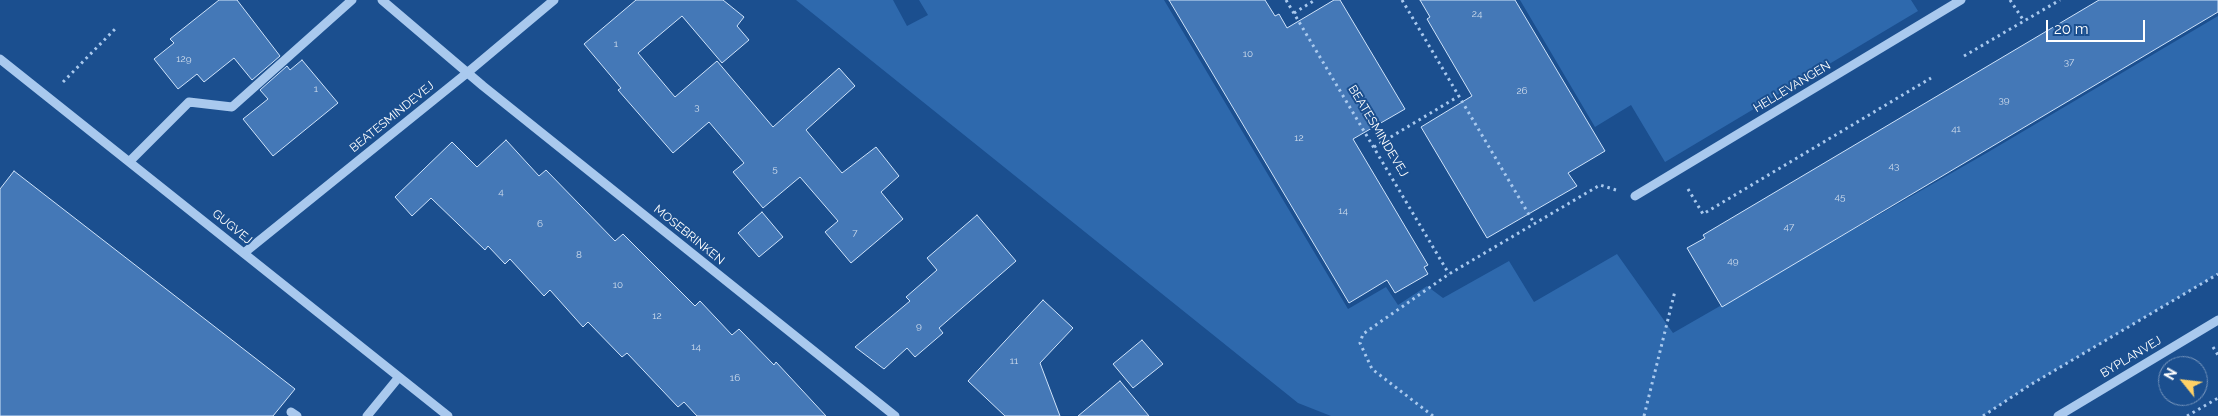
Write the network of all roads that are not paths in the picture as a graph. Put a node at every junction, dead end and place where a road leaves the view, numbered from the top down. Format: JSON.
{"nodes":[{"id":1,"x":352,"y":0,"type":"edge"},
{"id":2,"x":382,"y":0,"type":"edge"},
{"id":3,"x":554,"y":0,"type":"edge"},
{"id":4,"x":1961,"y":0,"type":"edge"},
{"id":5,"x":0,"y":58,"type":"edge"},
{"id":6,"x":467,"y":73,"type":"junction"},
{"id":7,"x":130,"y":161,"type":"junction"},
{"id":8,"x":1635,"y":196,"type":"road end"},
{"id":9,"x":244,"y":252,"type":"junction"},
{"id":10,"x":2218,"y":320,"type":"edge"},
{"id":11,"x":400,"y":377,"type":"junction"},
{"id":12,"x":367,"y":416,"type":"edge"},
{"id":13,"x":448,"y":416,"type":"edge"},
{"id":14,"x":895,"y":416,"type":"edge"},
{"id":15,"x":2058,"y":416,"type":"edge"}],
"edges":[{"from":1,"to":7,"type":"street"},
{"from":2,"to":6,"type":"street","name":"MOSEBRINKEN"},
{"from":3,"to":6,"type":"street","name":"BEATESMINDEVEJ"},
{"from":4,"to":8,"type":"street","name":"HELLEVANGEN"},
{"from":5,"to":7,"type":"street","name":"GUGVEJ"},
{"from":6,"to":9,"type":"street","name":"BEATESMINDEVEJ"},
{"from":6,"to":14,"type":"street","name":"MOSEBRINKEN"},
{"from":7,"to":9,"type":"street","name":"GUGVEJ"},
{"from":9,"to":11,"type":"street","name":"GUGVEJ"},
{"from":10,"to":15,"type":"street","name":"BYPLANVEJ"},
{"from":11,"to":12,"type":"street"},
{"from":11,"to":13,"type":"street","name":"GUGVEJ"}]}
